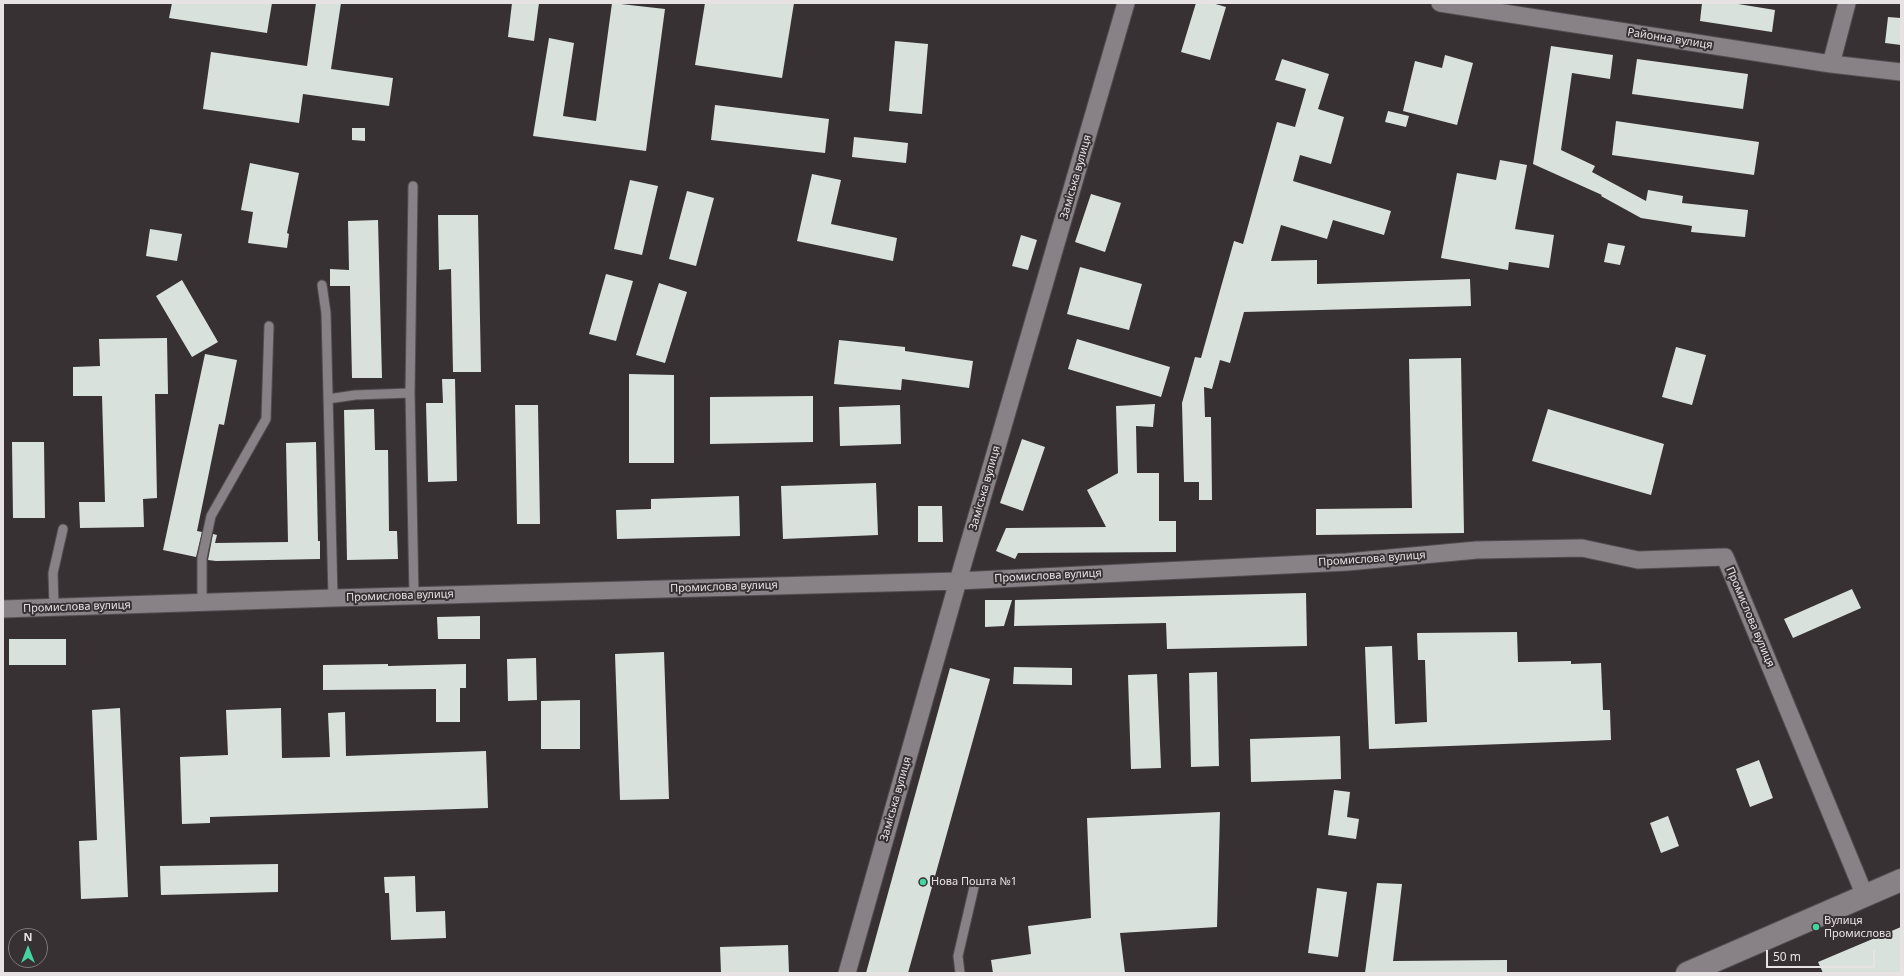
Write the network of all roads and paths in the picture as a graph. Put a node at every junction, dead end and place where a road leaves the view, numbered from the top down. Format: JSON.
{"nodes":[{"id":1,"x":1126,"y":3,"type":"edge"},
{"id":2,"x":1440,"y":3,"type":"edge"},
{"id":3,"x":1847,"y":3,"type":"edge"},
{"id":4,"x":1830,"y":64,"type":"junction"},
{"id":5,"x":1901,"y":72,"type":"edge"},
{"id":6,"x":413,"y":186,"type":"dead end"},
{"id":7,"x":322,"y":285,"type":"dead end"},
{"id":8,"x":269,"y":326,"type":"dead end"},
{"id":9,"x":410,"y":393,"type":"junction"},
{"id":10,"x":328,"y":399,"type":"junction"},
{"id":11,"x":63,"y":529,"type":"dead end"},
{"id":12,"x":958,"y":581,"type":"junction"},
{"id":13,"x":414,"y":596,"type":"junction"},
{"id":14,"x":333,"y":598,"type":"junction"},
{"id":15,"x":202,"y":602,"type":"junction"},
{"id":16,"x":54,"y":607,"type":"junction"},
{"id":17,"x":3,"y":609,"type":"edge"},
{"id":18,"x":1901,"y":880,"type":"edge"},
{"id":19,"x":975,"y":883,"type":"dead end"},
{"id":20,"x":1865,"y":896,"type":"junction"},
{"id":21,"x":847,"y":973,"type":"edge"},
{"id":22,"x":960,"y":973,"type":"edge"},
{"id":23,"x":1687,"y":973,"type":"edge"}],
"edges":[{"from":1,"to":12,"type":"street","name":"Заміська вулиця"},
{"from":2,"to":4,"type":"street","name":"Районна вулиця"},
{"from":3,"to":4,"type":"street"},
{"from":4,"to":5,"type":"street","name":"Районна вулиця"},
{"from":6,"to":9,"type":"lane"},
{"from":7,"to":10,"type":"lane"},
{"from":8,"to":15,"type":"lane"},
{"from":9,"to":10,"type":"lane"},
{"from":9,"to":13,"type":"lane"},
{"from":10,"to":14,"type":"lane"},
{"from":11,"to":16,"type":"lane"},
{"from":12,"to":13,"type":"street","name":"Промислова вулиця"},
{"from":12,"to":20,"type":"street","name":"Промислова вулиця"},
{"from":12,"to":21,"type":"street","name":"Заміська вулиця"},
{"from":13,"to":14,"type":"street","name":"Промислова вулиця"},
{"from":14,"to":15,"type":"street","name":"Промислова вулиця"},
{"from":15,"to":16,"type":"street","name":"Промислова вулиця"},
{"from":16,"to":17,"type":"street","name":"Промислова вулиця"},
{"from":18,"to":20,"type":"street"},
{"from":19,"to":22,"type":"lane"},
{"from":20,"to":23,"type":"street"}]}
